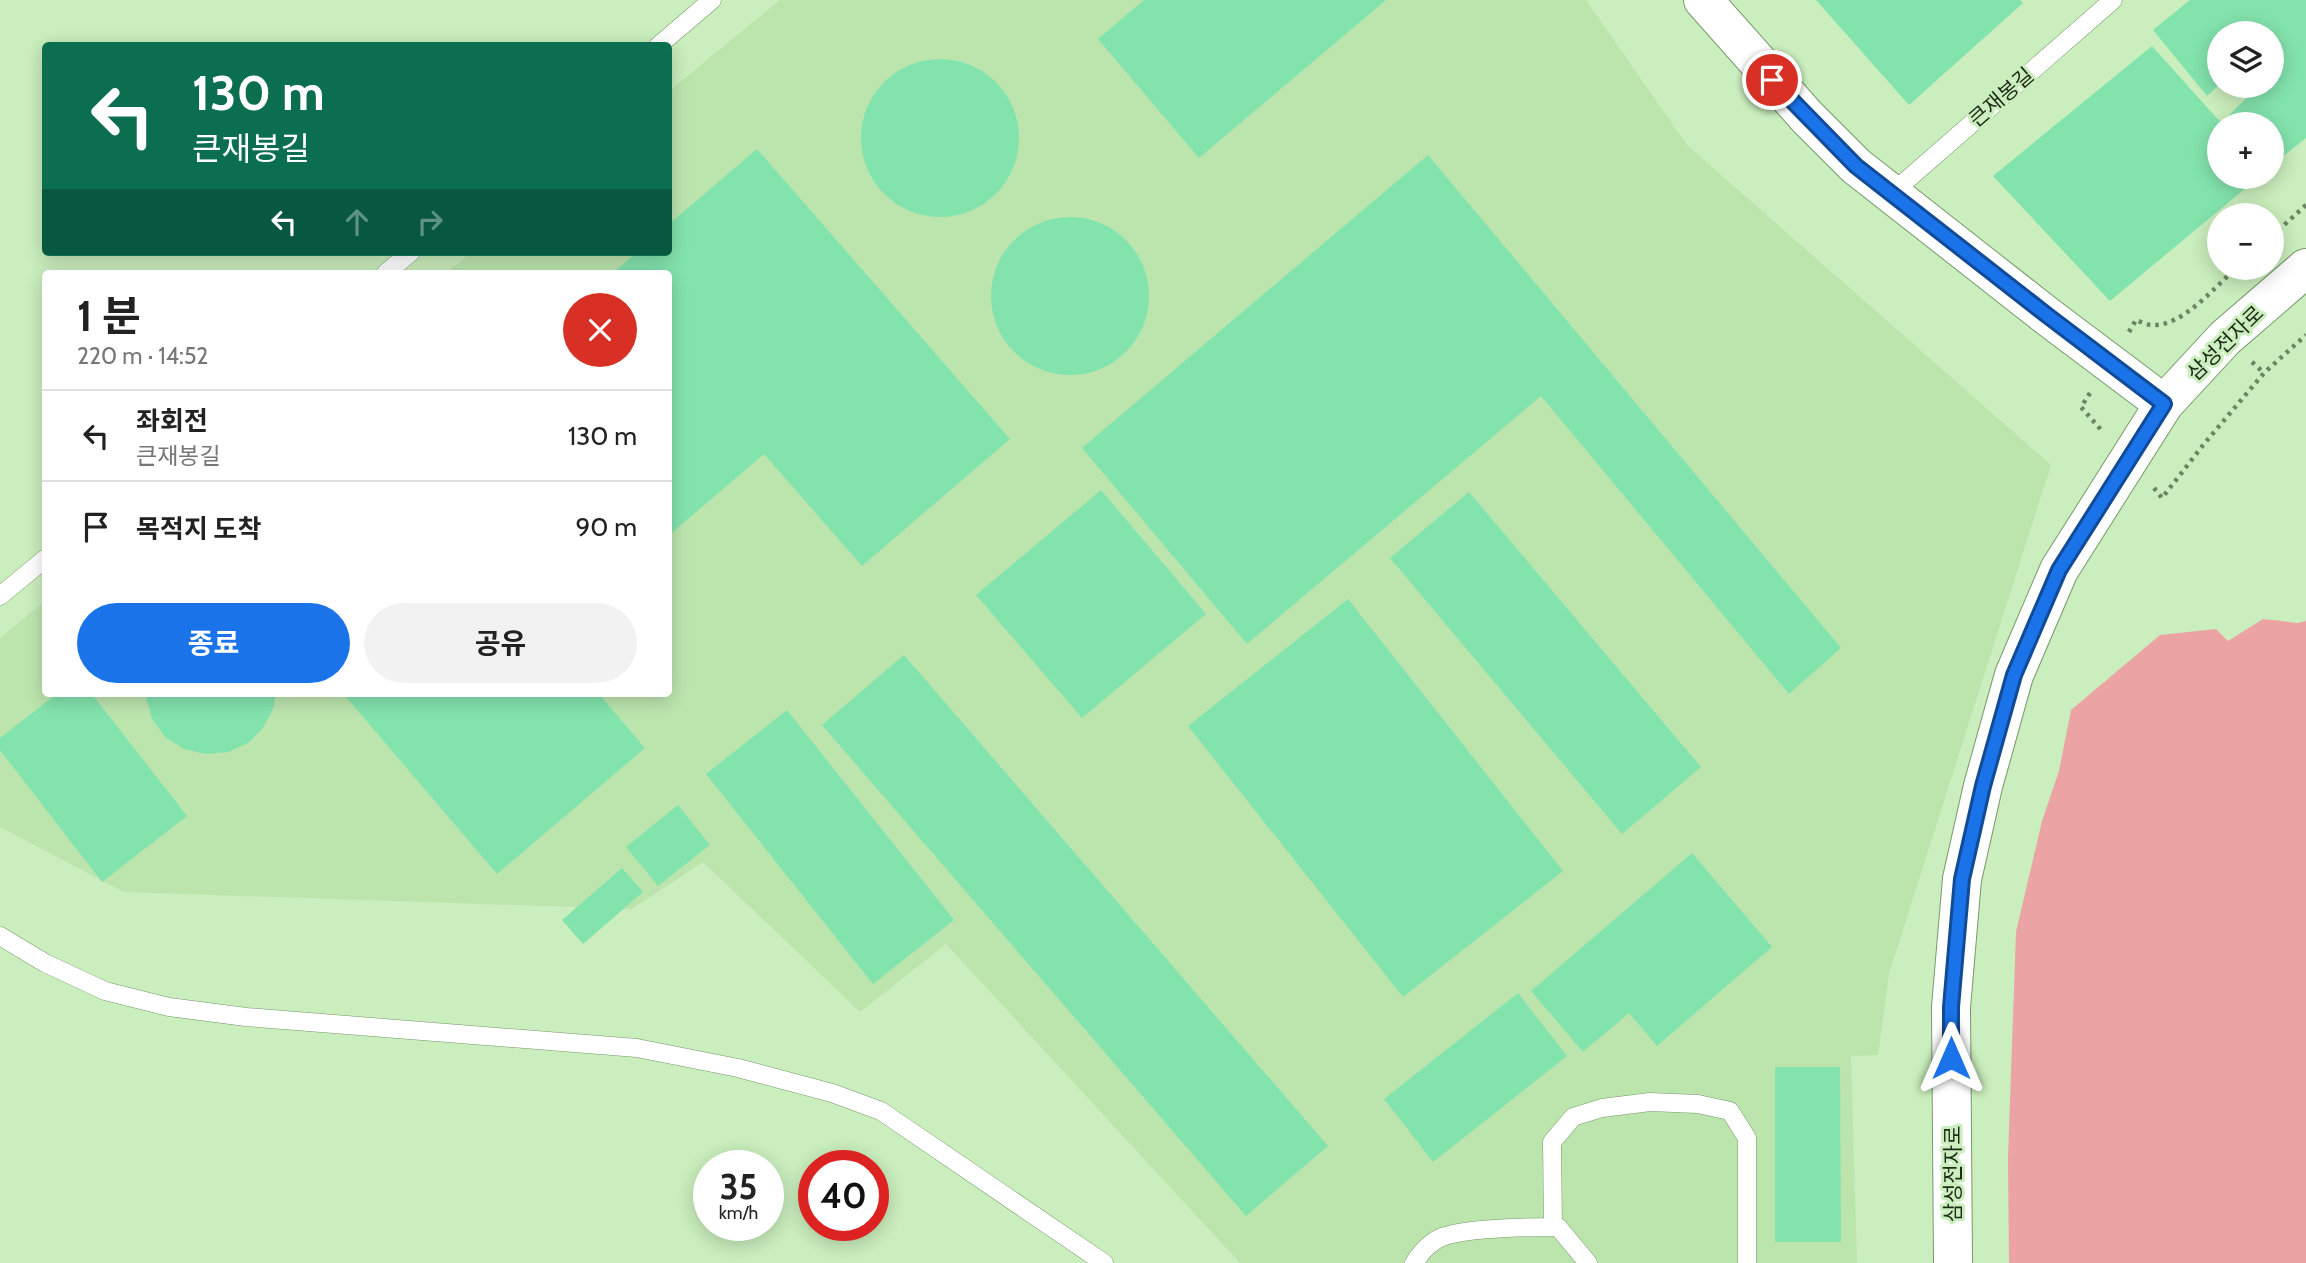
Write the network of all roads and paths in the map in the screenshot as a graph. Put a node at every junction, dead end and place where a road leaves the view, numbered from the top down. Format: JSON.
{"nodes":[{"id":1,"x":712,"y":0,"type":"edge"},
{"id":2,"x":1703,"y":0,"type":"edge"},
{"id":3,"x":2111,"y":1,"type":"edge"},
{"id":4,"x":663,"y":42,"type":"edge"},
{"id":5,"x":1892,"y":193,"type":"junction"},
{"id":6,"x":2306,"y":205,"type":"edge"},
{"id":7,"x":2284,"y":225,"type":"edge"},
{"id":8,"x":406,"y":256,"type":"edge"},
{"id":9,"x":2306,"y":268,"type":"edge"},
{"id":10,"x":390,"y":270,"type":"edge"},
{"id":11,"x":2223,"y":280,"type":"edge"},
{"id":12,"x":2136,"y":320,"type":"dead end"},
{"id":13,"x":2306,"y":335,"type":"edge"},
{"id":14,"x":2164,"y":404,"type":"junction"},
{"id":15,"x":2162,"y":498,"type":"dead end"},
{"id":16,"x":42,"y":561,"type":"edge"},
{"id":17,"x":0,"y":596,"type":"edge"},
{"id":18,"x":0,"y":936,"type":"edge"},
{"id":19,"x":1553,"y":1227,"type":"junction"},
{"id":20,"x":1104,"y":1263,"type":"edge"},
{"id":21,"x":1414,"y":1263,"type":"edge"},
{"id":22,"x":1588,"y":1263,"type":"edge"},
{"id":23,"x":1747,"y":1263,"type":"edge"},
{"id":24,"x":1953,"y":1263,"type":"edge"}],
"edges":[{"from":1,"to":4,"type":"lane"},
{"from":2,"to":5,"type":"street"},
{"from":3,"to":5,"type":"lane","name":"큰재봉길"},
{"from":5,"to":14,"type":"street"},
{"from":6,"to":7,"type":"path"},
{"from":8,"to":10,"type":"lane"},
{"from":9,"to":14,"type":"street","name":"삼성전자로"},
{"from":11,"to":12,"type":"path"},
{"from":13,"to":15,"type":"path"},
{"from":14,"to":24,"type":"street","name":"삼성전자로"},
{"from":16,"to":17,"type":"lane"},
{"from":18,"to":20,"type":"lane"},
{"from":19,"to":21,"type":"lane"},
{"from":19,"to":22,"type":"lane"},
{"from":19,"to":23,"type":"lane"}]}
